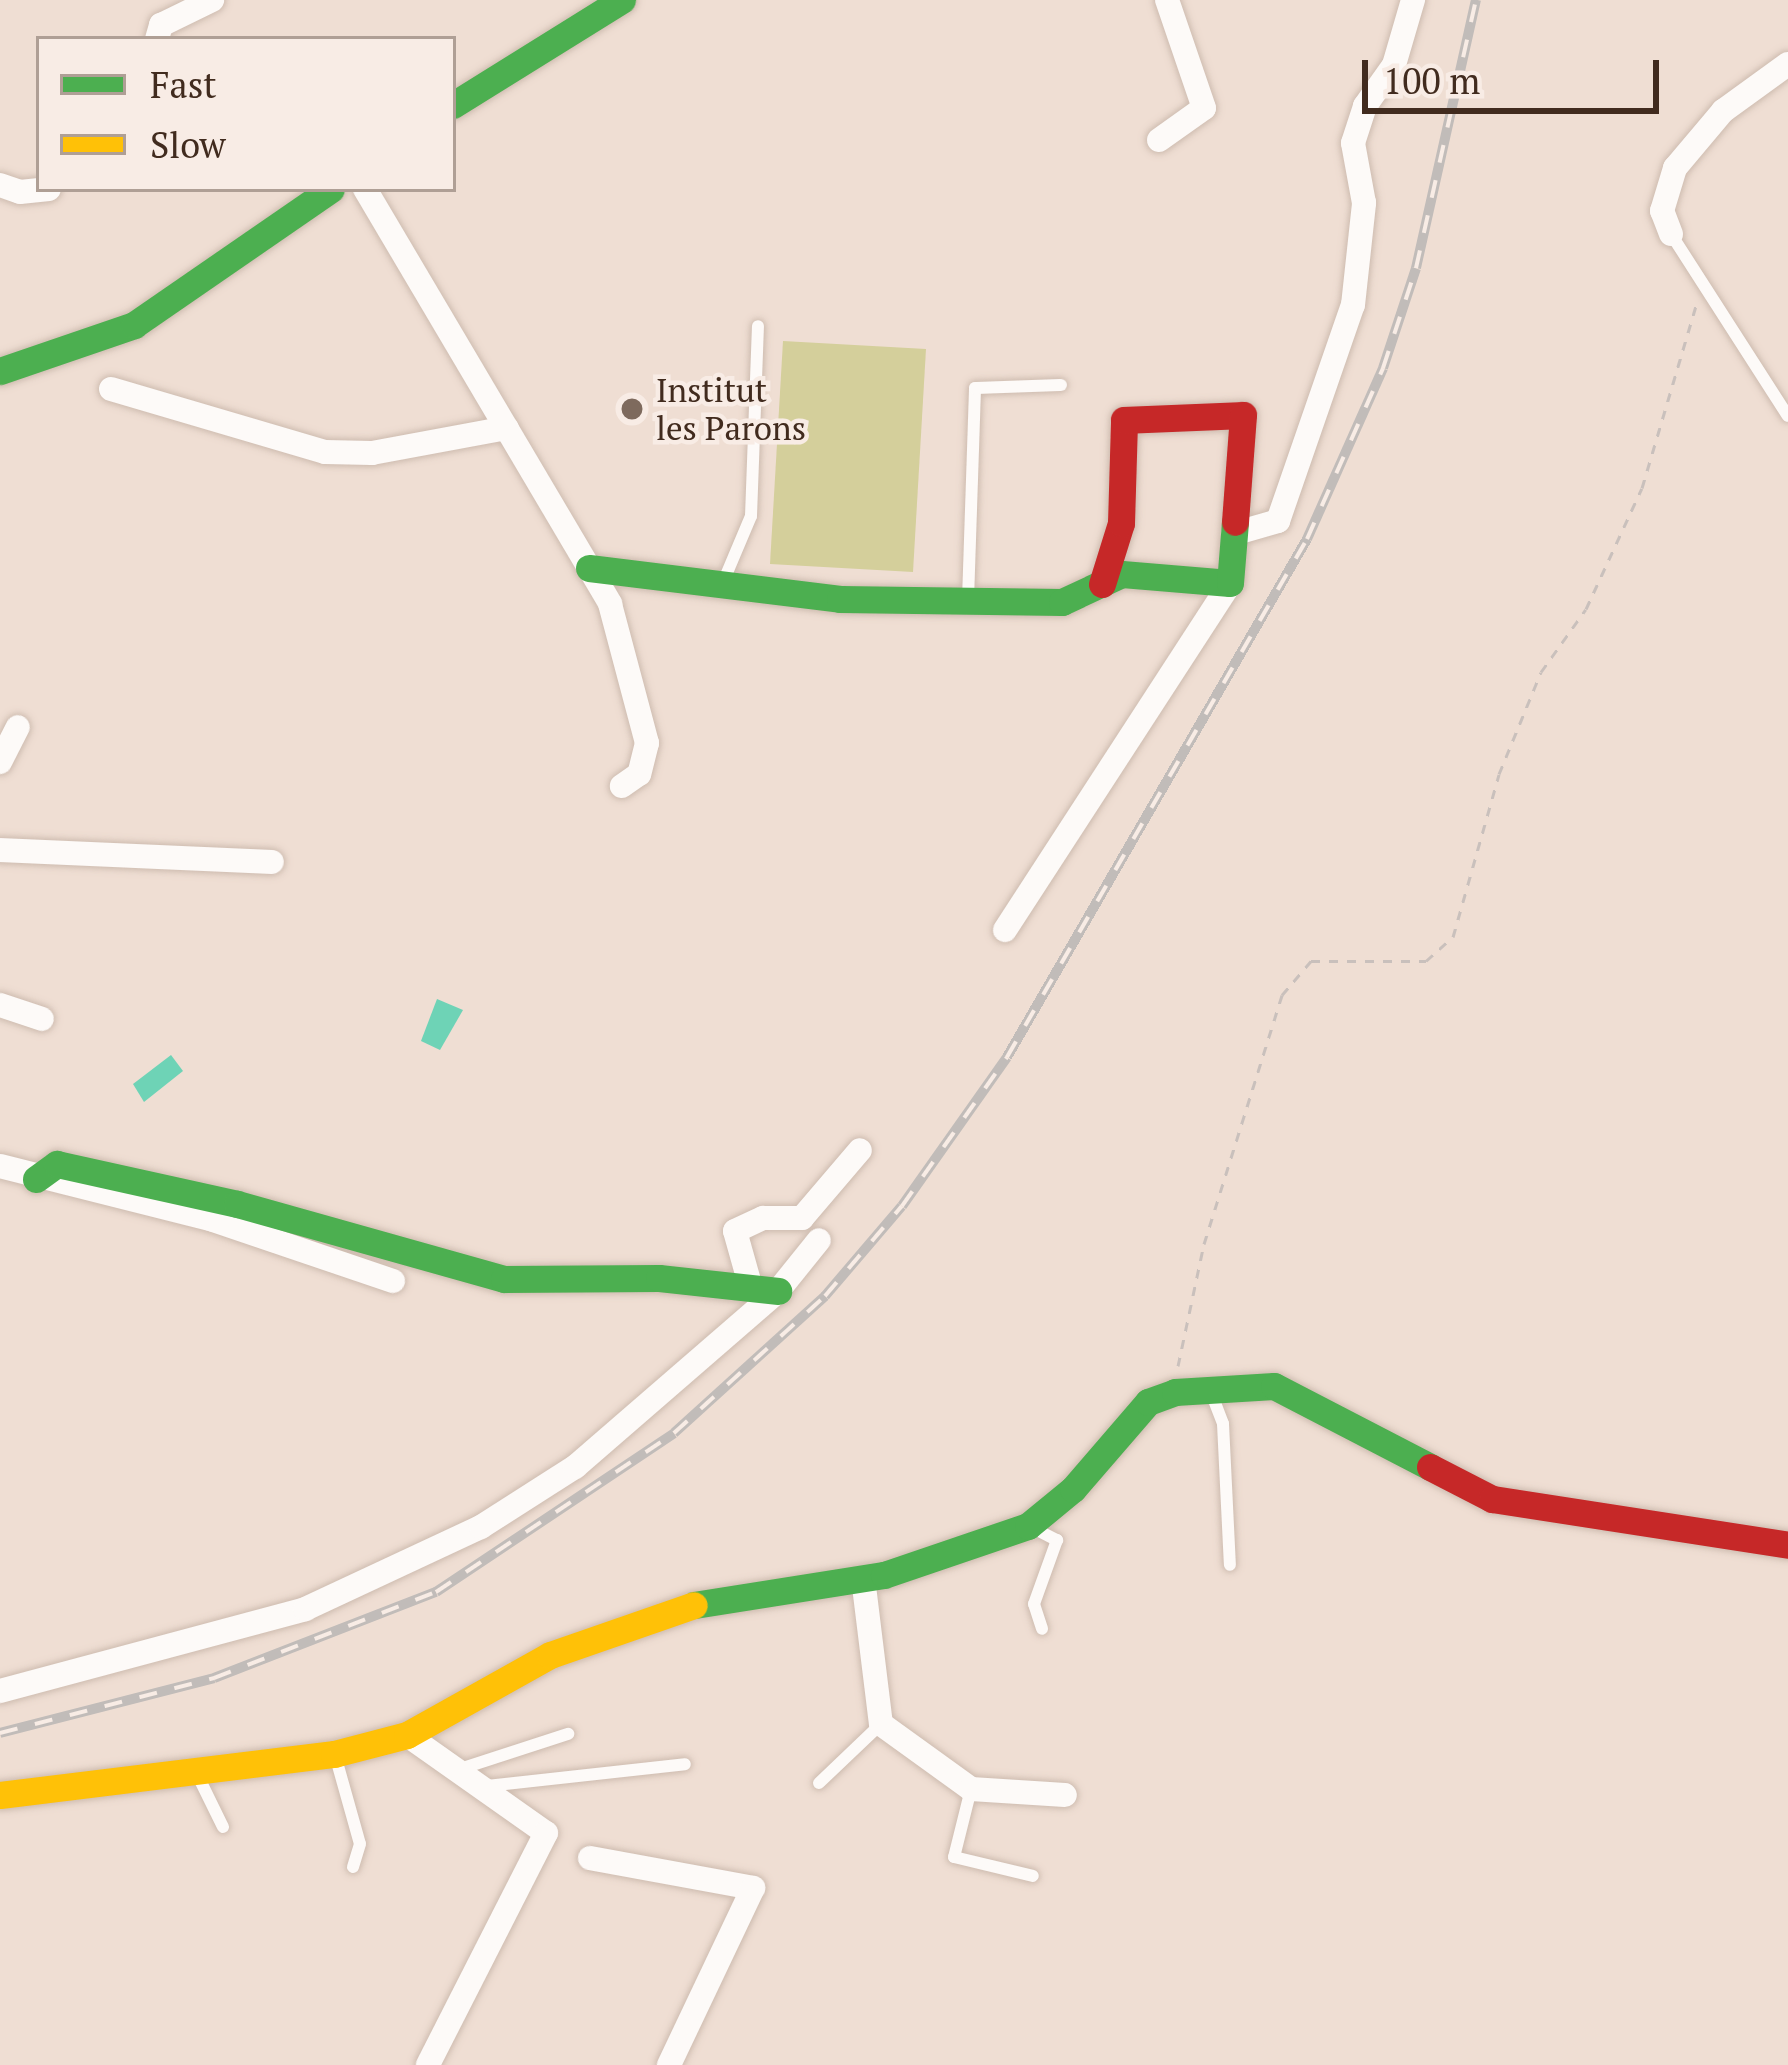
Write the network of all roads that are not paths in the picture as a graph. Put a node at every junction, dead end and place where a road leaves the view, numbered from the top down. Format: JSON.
{"nodes":[{"id":1,"x":212,"y":0,"type":"edge"},
{"id":2,"x":1167,"y":0,"type":"edge"},
{"id":3,"x":1413,"y":0,"type":"edge"},
{"id":4,"x":595,"y":7,"type":"edge"},
{"id":5,"x":158,"y":36,"type":"edge"},
{"id":6,"x":1788,"y":64,"type":"edge"},
{"id":7,"x":456,"y":103,"type":"edge"},
{"id":8,"x":1160,"y":140,"type":"dead end"},
{"id":9,"x":0,"y":184,"type":"edge"},
{"id":10,"x":36,"y":191,"type":"edge"},
{"id":11,"x":327,"y":192,"type":"edge"},
{"id":12,"x":367,"y":192,"type":"edge"},
{"id":13,"x":1671,"y":234,"type":"joint"},
{"id":14,"x":758,"y":326,"type":"dead end"},
{"id":15,"x":0,"y":371,"type":"edge"},
{"id":16,"x":1061,"y":385,"type":"dead end"},
{"id":17,"x":111,"y":389,"type":"dead end"},
{"id":18,"x":1788,"y":416,"type":"edge"},
{"id":19,"x":507,"y":428,"type":"junction"},
{"id":20,"x":1233,"y":534,"type":"junction"},
{"id":21,"x":589,"y":568,"type":"junction"},
{"id":22,"x":724,"y":581,"type":"junction"},
{"id":23,"x":1229,"y":583,"type":"junction"},
{"id":24,"x":1102,"y":584,"type":"junction"},
{"id":25,"x":968,"y":601,"type":"junction"},
{"id":26,"x":18,"y":727,"type":"dead end"},
{"id":27,"x":0,"y":762,"type":"edge"},
{"id":28,"x":622,"y":786,"type":"dead end"},
{"id":29,"x":0,"y":850,"type":"edge"},
{"id":30,"x":272,"y":862,"type":"dead end"},
{"id":31,"x":1005,"y":931,"type":"dead end"},
{"id":32,"x":0,"y":1005,"type":"edge"},
{"id":33,"x":42,"y":1019,"type":"dead end"},
{"id":34,"x":860,"y":1150,"type":"dead end"},
{"id":35,"x":0,"y":1166,"type":"edge"},
{"id":36,"x":36,"y":1180,"type":"junction"},
{"id":37,"x":820,"y":1240,"type":"dead end"},
{"id":38,"x":393,"y":1281,"type":"dead end"},
{"id":39,"x":765,"y":1290,"type":"junction"},
{"id":40,"x":1209,"y":1388,"type":"junction"},
{"id":41,"x":1028,"y":1526,"type":"junction"},
{"id":42,"x":1788,"y":1545,"type":"edge"},
{"id":43,"x":1230,"y":1564,"type":"dead end"},
{"id":44,"x":862,"y":1578,"type":"junction"},
{"id":45,"x":1042,"y":1629,"type":"dead end"},
{"id":46,"x":0,"y":1691,"type":"edge"},
{"id":47,"x":881,"y":1724,"type":"junction"},
{"id":48,"x":568,"y":1734,"type":"dead end"},
{"id":49,"x":407,"y":1735,"type":"junction"},
{"id":50,"x":334,"y":1754,"type":"junction"},
{"id":51,"x":685,"y":1764,"type":"dead end"},
{"id":52,"x":453,"y":1772,"type":"junction"},
{"id":53,"x":196,"y":1773,"type":"junction"},
{"id":54,"x":819,"y":1783,"type":"dead end"},
{"id":55,"x":474,"y":1787,"type":"junction"},
{"id":56,"x":971,"y":1790,"type":"junction"},
{"id":57,"x":1065,"y":1795,"type":"dead end"},
{"id":58,"x":0,"y":1796,"type":"edge"},
{"id":59,"x":224,"y":1827,"type":"dead end"},
{"id":60,"x":590,"y":1858,"type":"dead end"},
{"id":61,"x":353,"y":1867,"type":"dead end"},
{"id":62,"x":1033,"y":1876,"type":"dead end"},
{"id":63,"x":428,"y":2065,"type":"edge"},
{"id":64,"x":669,"y":2065,"type":"edge"}],
"edges":[{"from":1,"to":5,"type":"street"},
{"from":2,"to":8,"type":"street"},
{"from":3,"to":20,"type":"street"},
{"from":4,"to":7,"type":"street"},
{"from":6,"to":13,"type":"street"},
{"from":9,"to":10,"type":"street"},
{"from":11,"to":15,"type":"street"},
{"from":12,"to":19,"type":"street"},
{"from":13,"to":18,"type":"lane"},
{"from":14,"to":22,"type":"lane"},
{"from":16,"to":25,"type":"lane"},
{"from":17,"to":19,"type":"street"},
{"from":19,"to":21,"type":"street"},
{"from":20,"to":23,"type":"street"},
{"from":20,"to":24,"type":"street"},
{"from":21,"to":22,"type":"street"},
{"from":21,"to":28,"type":"street"},
{"from":22,"to":25,"type":"street"},
{"from":23,"to":24,"type":"street"},
{"from":23,"to":31,"type":"street"},
{"from":24,"to":25,"type":"street"},
{"from":26,"to":27,"type":"street"},
{"from":29,"to":30,"type":"street"},
{"from":32,"to":33,"type":"street"},
{"from":34,"to":39,"type":"street"},
{"from":35,"to":36,"type":"street"},
{"from":36,"to":38,"type":"street"},
{"from":36,"to":39,"type":"street"},
{"from":37,"to":39,"type":"street"},
{"from":39,"to":46,"type":"street"},
{"from":40,"to":41,"type":"street"},
{"from":40,"to":42,"type":"street"},
{"from":40,"to":43,"type":"lane"},
{"from":41,"to":44,"type":"street"},
{"from":41,"to":45,"type":"lane"},
{"from":44,"to":47,"type":"street"},
{"from":44,"to":49,"type":"street"},
{"from":47,"to":54,"type":"lane"},
{"from":47,"to":56,"type":"street"},
{"from":48,"to":52,"type":"lane"},
{"from":49,"to":50,"type":"street"},
{"from":49,"to":52,"type":"street"},
{"from":50,"to":53,"type":"street"},
{"from":50,"to":61,"type":"lane"},
{"from":51,"to":55,"type":"lane"},
{"from":52,"to":55,"type":"street"},
{"from":53,"to":58,"type":"street"},
{"from":53,"to":59,"type":"lane"},
{"from":55,"to":63,"type":"street"},
{"from":56,"to":57,"type":"street"},
{"from":56,"to":62,"type":"lane"},
{"from":60,"to":64,"type":"street"}]}
